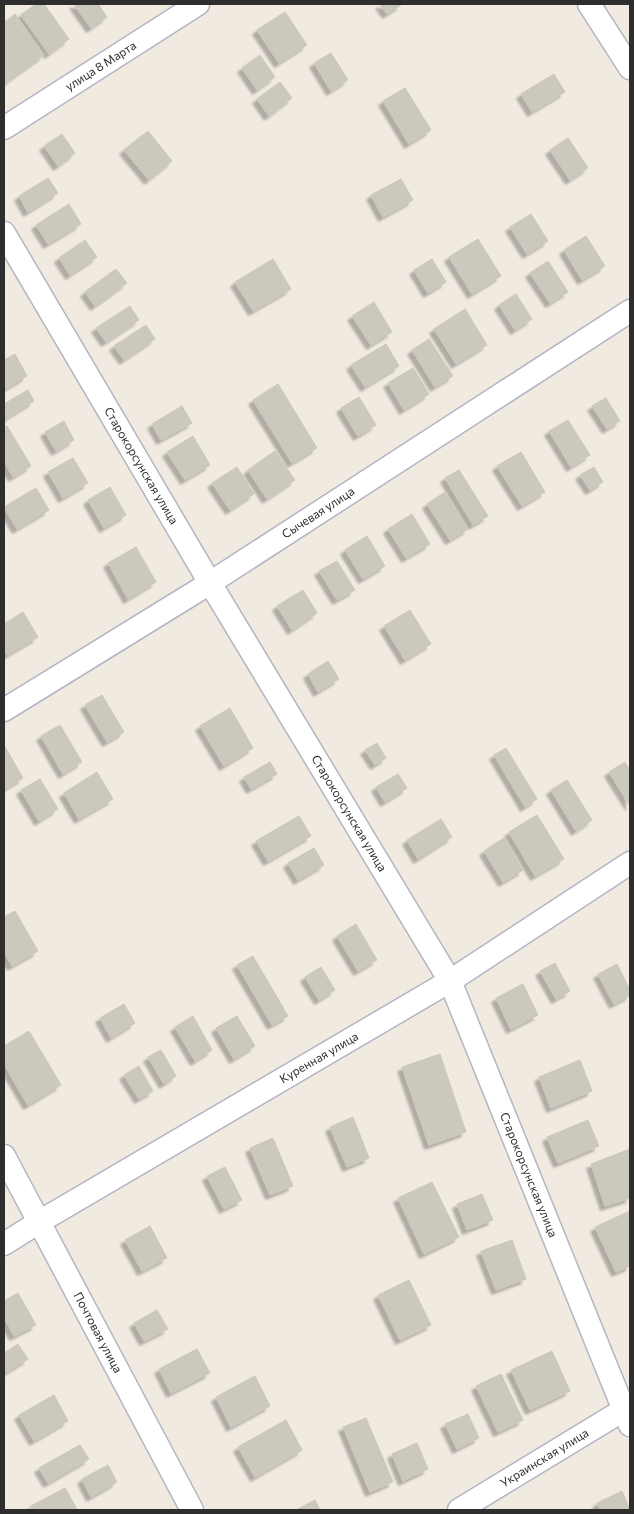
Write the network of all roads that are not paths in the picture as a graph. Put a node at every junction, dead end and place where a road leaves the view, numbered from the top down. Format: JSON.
{"nodes":[{"id":1,"x":198,"y":4,"type":"edge"},
{"id":2,"x":589,"y":4,"type":"edge"},
{"id":3,"x":630,"y":68,"type":"edge"},
{"id":4,"x":4,"y":128,"type":"edge"},
{"id":5,"x":4,"y":233,"type":"edge"},
{"id":6,"x":630,"y":312,"type":"edge"},
{"id":7,"x":210,"y":583,"type":"junction"},
{"id":8,"x":4,"y":710,"type":"edge"},
{"id":9,"x":630,"y":864,"type":"edge"},
{"id":10,"x":450,"y":981,"type":"junction"},
{"id":11,"x":4,"y":1156,"type":"edge"},
{"id":12,"x":39,"y":1222,"type":"junction"},
{"id":13,"x":4,"y":1244,"type":"edge"},
{"id":14,"x":628,"y":1414,"type":"edge"},
{"id":15,"x":192,"y":1510,"type":"edge"},
{"id":16,"x":459,"y":1510,"type":"edge"}],
"edges":[{"from":1,"to":4,"type":"street","name":"улица 8 Марта"},
{"from":2,"to":3,"type":"street"},
{"from":5,"to":7,"type":"street","name":"Старокорсунская улица"},
{"from":6,"to":7,"type":"street","name":"Сычевая улица"},
{"from":7,"to":8,"type":"street","name":"Сычевая улица"},
{"from":7,"to":10,"type":"street","name":"Старокорсунская улица"},
{"from":9,"to":10,"type":"street","name":"Куренная улица"},
{"from":10,"to":12,"type":"street","name":"Куренная улица"},
{"from":10,"to":14,"type":"street","name":"Старокорсунская улица"},
{"from":11,"to":12,"type":"street","name":"Почтовая улица"},
{"from":12,"to":13,"type":"street","name":"Куренная улица"},
{"from":12,"to":15,"type":"street","name":"Почтовая улица"},
{"from":14,"to":16,"type":"street","name":"Украинская улица"}]}
